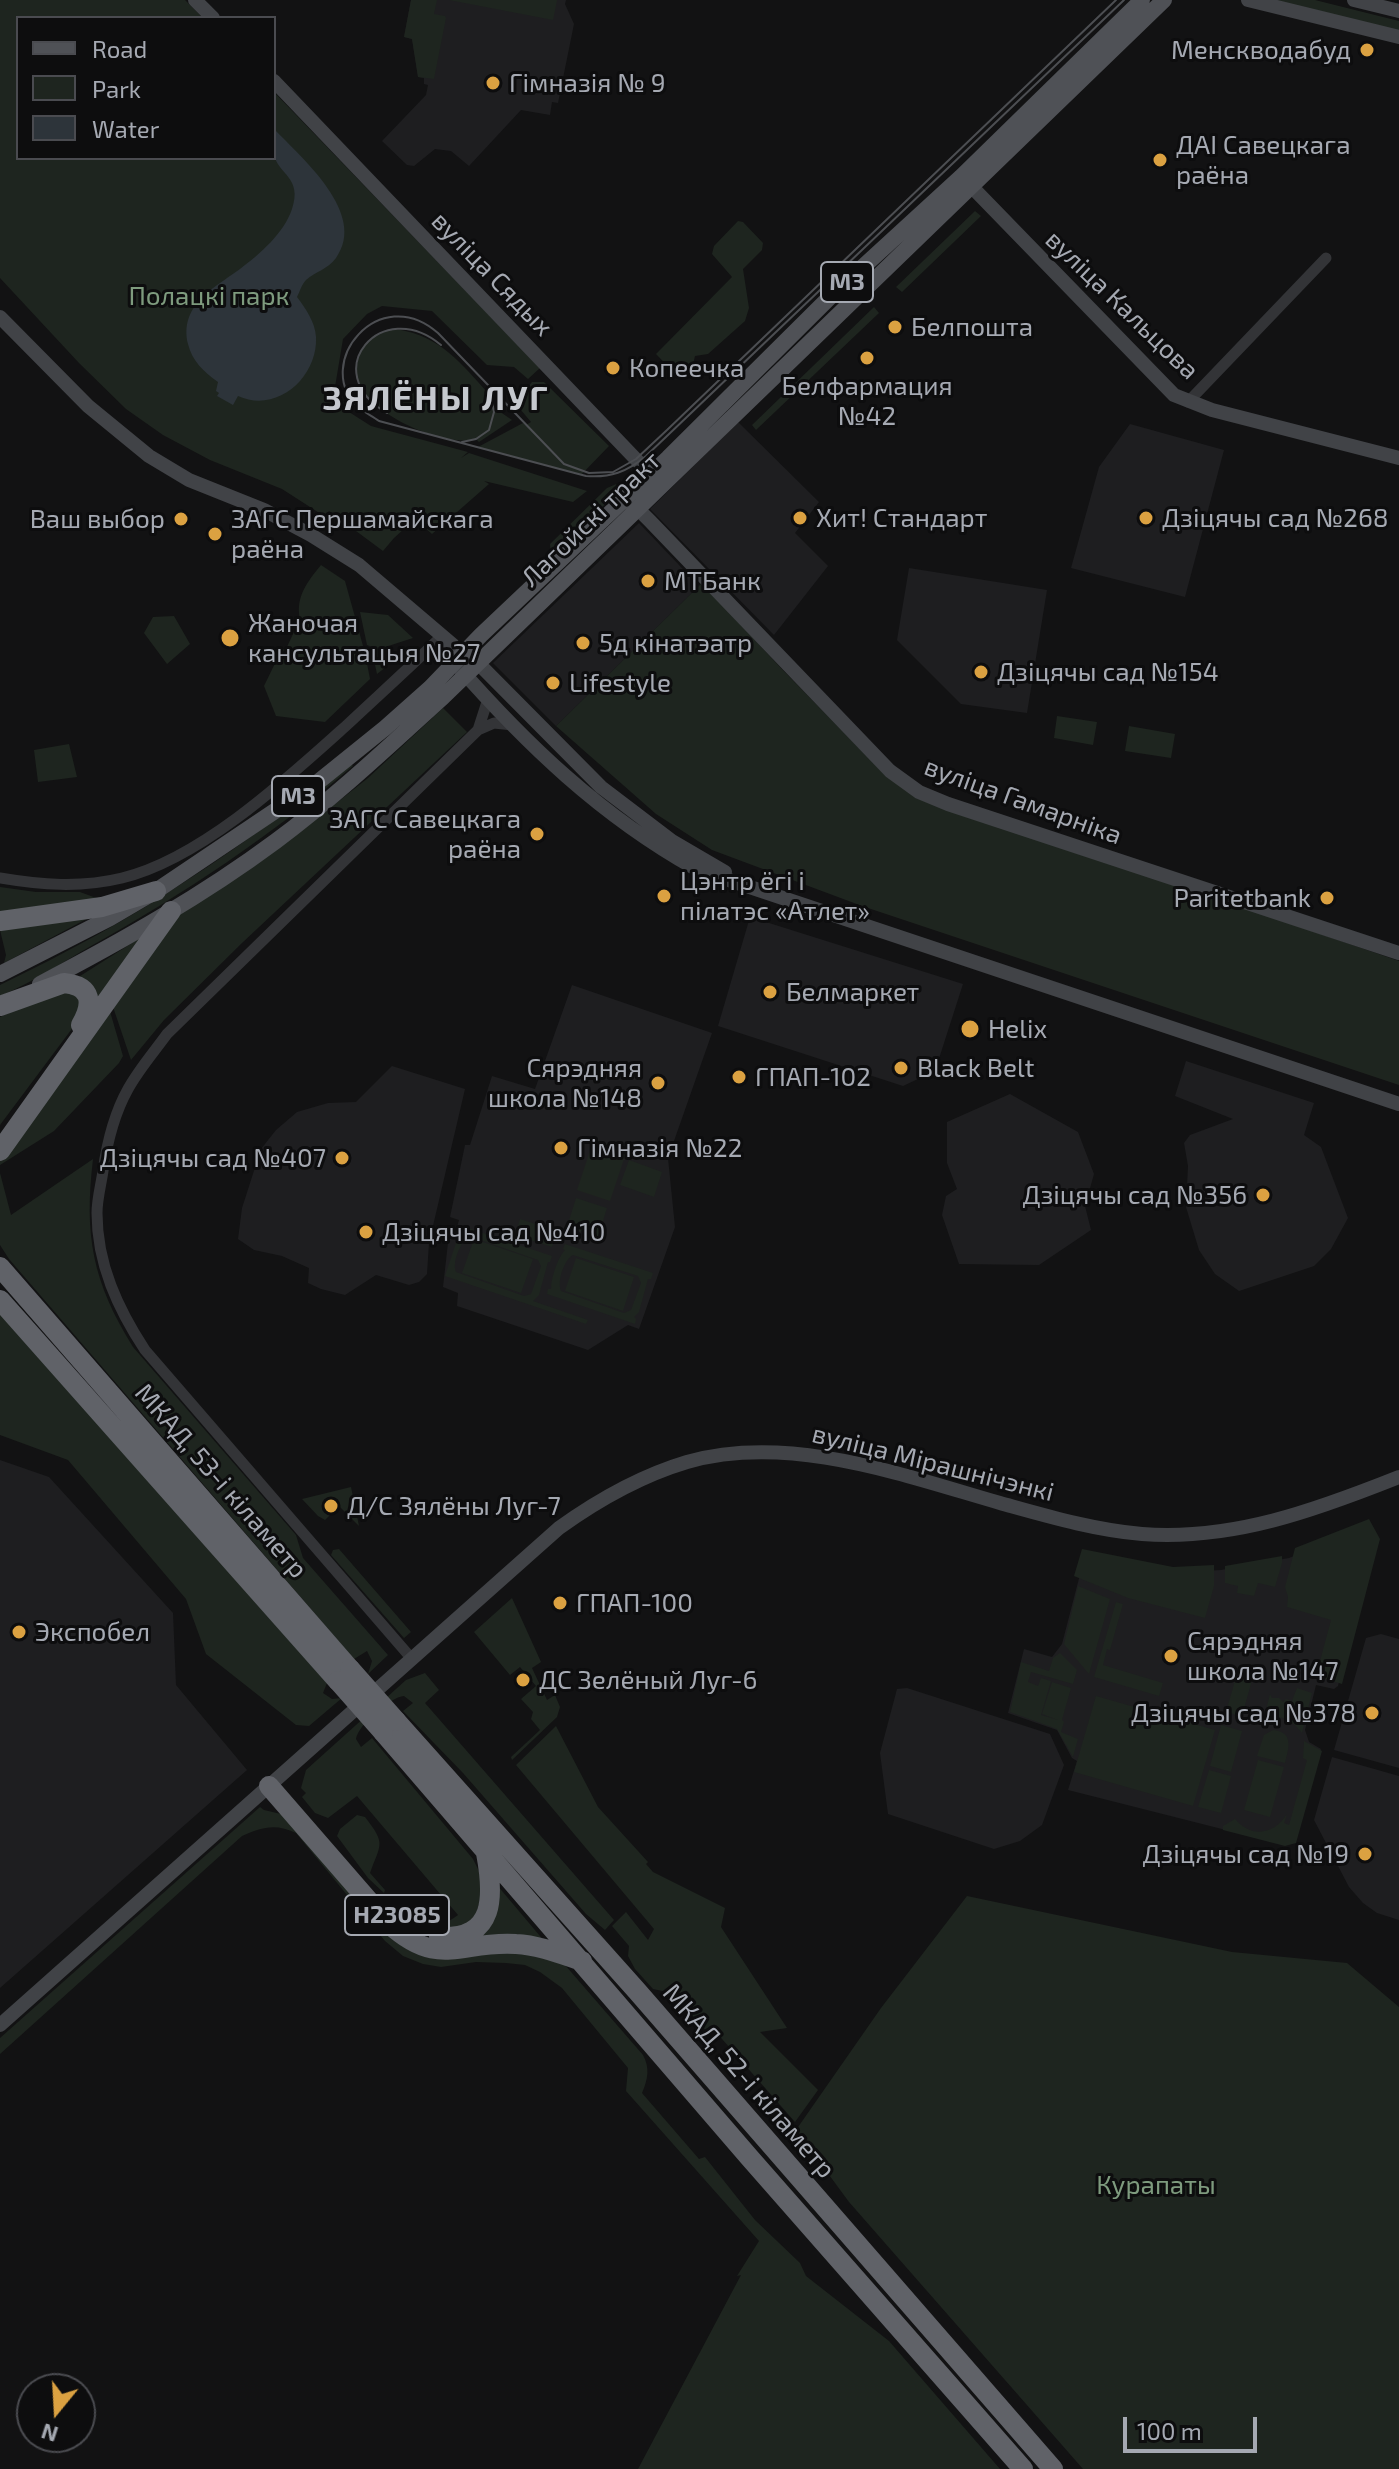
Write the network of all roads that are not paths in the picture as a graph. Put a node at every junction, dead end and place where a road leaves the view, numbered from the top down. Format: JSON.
{"nodes":[{"id":1,"x":195,"y":0,"type":"edge"},
{"id":2,"x":1142,"y":0,"type":"edge"},
{"id":3,"x":1164,"y":0,"type":"edge"},
{"id":4,"x":1248,"y":0,"type":"edge"},
{"id":5,"x":1354,"y":0,"type":"edge"},
{"id":6,"x":1399,"y":11,"type":"edge"},
{"id":7,"x":211,"y":16,"type":"edge"},
{"id":8,"x":1399,"y":37,"type":"edge"},
{"id":9,"x":276,"y":83,"type":"edge"},
{"id":10,"x":967,"y":182,"type":"junction"},
{"id":11,"x":1326,"y":258,"type":"dead end"},
{"id":12,"x":829,"y":298,"type":"junction"},
{"id":13,"x":842,"y":310,"type":"junction"},
{"id":14,"x":0,"y":317,"type":"edge"},
{"id":15,"x":1188,"y":402,"type":"junction"},
{"id":16,"x":1399,"y":458,"type":"edge"},
{"id":17,"x":650,"y":474,"type":"junction"},
{"id":18,"x":620,"y":503,"type":"junction"},
{"id":19,"x":637,"y":508,"type":"junction"},
{"id":20,"x":445,"y":639,"type":"junction"},
{"id":21,"x":466,"y":663,"type":"junction"},
{"id":22,"x":488,"y":699,"type":"junction"},
{"id":23,"x":513,"y":726,"type":"junction"},
{"id":24,"x":478,"y":730,"type":"junction"},
{"id":25,"x":574,"y":762,"type":"junction"},
{"id":26,"x":563,"y":775,"type":"junction"},
{"id":27,"x":0,"y":878,"type":"edge"},
{"id":28,"x":756,"y":890,"type":"junction"},
{"id":29,"x":156,"y":891,"type":"junction"},
{"id":30,"x":171,"y":911,"type":"junction"},
{"id":31,"x":0,"y":921,"type":"edge"},
{"id":32,"x":1399,"y":953,"type":"edge"},
{"id":33,"x":0,"y":974,"type":"edge"},
{"id":34,"x":0,"y":1006,"type":"edge"},
{"id":35,"x":1399,"y":1104,"type":"edge"},
{"id":36,"x":0,"y":1132,"type":"edge"},
{"id":37,"x":0,"y":1151,"type":"edge"},
{"id":38,"x":0,"y":1257,"type":"edge"},
{"id":39,"x":4,"y":1272,"type":"edge"},
{"id":40,"x":0,"y":1300,"type":"edge"},
{"id":41,"x":1399,"y":1477,"type":"edge"},
{"id":42,"x":412,"y":1659,"type":"junction"},
{"id":43,"x":344,"y":1675,"type":"junction"},
{"id":44,"x":393,"y":1731,"type":"junction"},
{"id":45,"x":273,"y":1782,"type":"junction"},
{"id":46,"x":485,"y":1849,"type":"junction"},
{"id":47,"x":582,"y":1961,"type":"junction"},
{"id":48,"x":0,"y":2025,"type":"edge"},
{"id":49,"x":1023,"y":2469,"type":"edge"},
{"id":50,"x":1053,"y":2469,"type":"edge"}],
"edges":[{"from":1,"to":7,"type":"main road"},
{"from":2,"to":10,"type":"main road","name":"Лагойскі тракт","number":"М3"},
{"from":3,"to":10,"type":"main road","name":"Лагойскі тракт","number":"М3"},
{"from":4,"to":8,"type":"main road"},
{"from":5,"to":6,"type":"main road"},
{"from":9,"to":17,"type":"main road","name":"вуліца Сядых"},
{"from":10,"to":12,"type":"main road","name":"Лагойскі тракт","number":"М3"},
{"from":10,"to":13,"type":"main road","name":"Лагойскі тракт","number":"М3"},
{"from":10,"to":15,"type":"main road","name":"вуліца Кальцова"},
{"from":11,"to":15,"type":"street"},
{"from":12,"to":13,"type":"main road"},
{"from":12,"to":17,"type":"main road","name":"Лагойскі тракт","number":"М3"},
{"from":13,"to":19,"type":"main road","name":"Лагойскі тракт","number":"М3"},
{"from":14,"to":20,"type":"main road"},
{"from":15,"to":16,"type":"main road","name":"вуліца Кальцова"},
{"from":17,"to":18,"type":"main road","name":"Лагойскі тракт","number":"М3"},
{"from":17,"to":19,"type":"main road"},
{"from":18,"to":19,"type":"main road"},
{"from":18,"to":21,"type":"main road","name":"Лагойскі тракт","number":"М3"},
{"from":19,"to":21,"type":"main road","name":"Лагойскі тракт","number":"М3"},
{"from":19,"to":32,"type":"main road","name":"вуліца Гамарніка"},
{"from":20,"to":21,"type":"main road"},
{"from":20,"to":27,"type":"street"},
{"from":21,"to":22,"type":"main road"},
{"from":21,"to":25,"type":"main road"},
{"from":21,"to":29,"type":"main road","name":"Лагойскі тракт","number":"М3"},
{"from":21,"to":30,"type":"main road","name":"Лагойскі тракт","number":"М3"},
{"from":22,"to":23,"type":"main road"},
{"from":22,"to":24,"type":"street"},
{"from":23,"to":24,"type":"street"},
{"from":23,"to":26,"type":"main road"},
{"from":24,"to":42,"type":"street"},
{"from":25,"to":26,"type":"main road"},
{"from":25,"to":28,"type":"main road"},
{"from":26,"to":28,"type":"main road"},
{"from":28,"to":35,"type":"main road"},
{"from":29,"to":31,"type":"highway"},
{"from":29,"to":33,"type":"main road","name":"Лагойскі тракт","number":"М3"},
{"from":30,"to":34,"type":"main road","name":"Лагойскі тракт","number":"М3"},
{"from":30,"to":37,"type":"highway"},
{"from":34,"to":36,"type":"highway"},
{"from":38,"to":39,"type":"highway","name":"МКАД, 53-і кіламетр"},
{"from":39,"to":43,"type":"highway","name":"МКАД, 53-і кіламетр"},
{"from":40,"to":43,"type":"highway","name":"МКАД, 53-і кіламетр"},
{"from":41,"to":42,"type":"main road","name":"вуліца Мірашнічэнкі"},
{"from":42,"to":45,"type":"main road","name":"вуліца Мірашнічэнкі"},
{"from":43,"to":44,"type":"highway","name":"МКАД, 53-і кіламетр","bridge":true},
{"from":44,"to":46,"type":"highway","name":"МКАД, 52-і кіламетр"},
{"from":44,"to":50,"type":"highway","name":"МКАД, 52-і кіламетр"},
{"from":45,"to":46,"type":"highway","number":"Н23085"},
{"from":45,"to":47,"type":"highway","number":"Н23085"},
{"from":45,"to":48,"type":"main road","name":"вуліца Мірашнічэнкі"},
{"from":46,"to":47,"type":"highway","name":"МКАД, 52-і кіламетр"},
{"from":47,"to":49,"type":"highway","name":"МКАД, 52-і кіламетр"}]}
